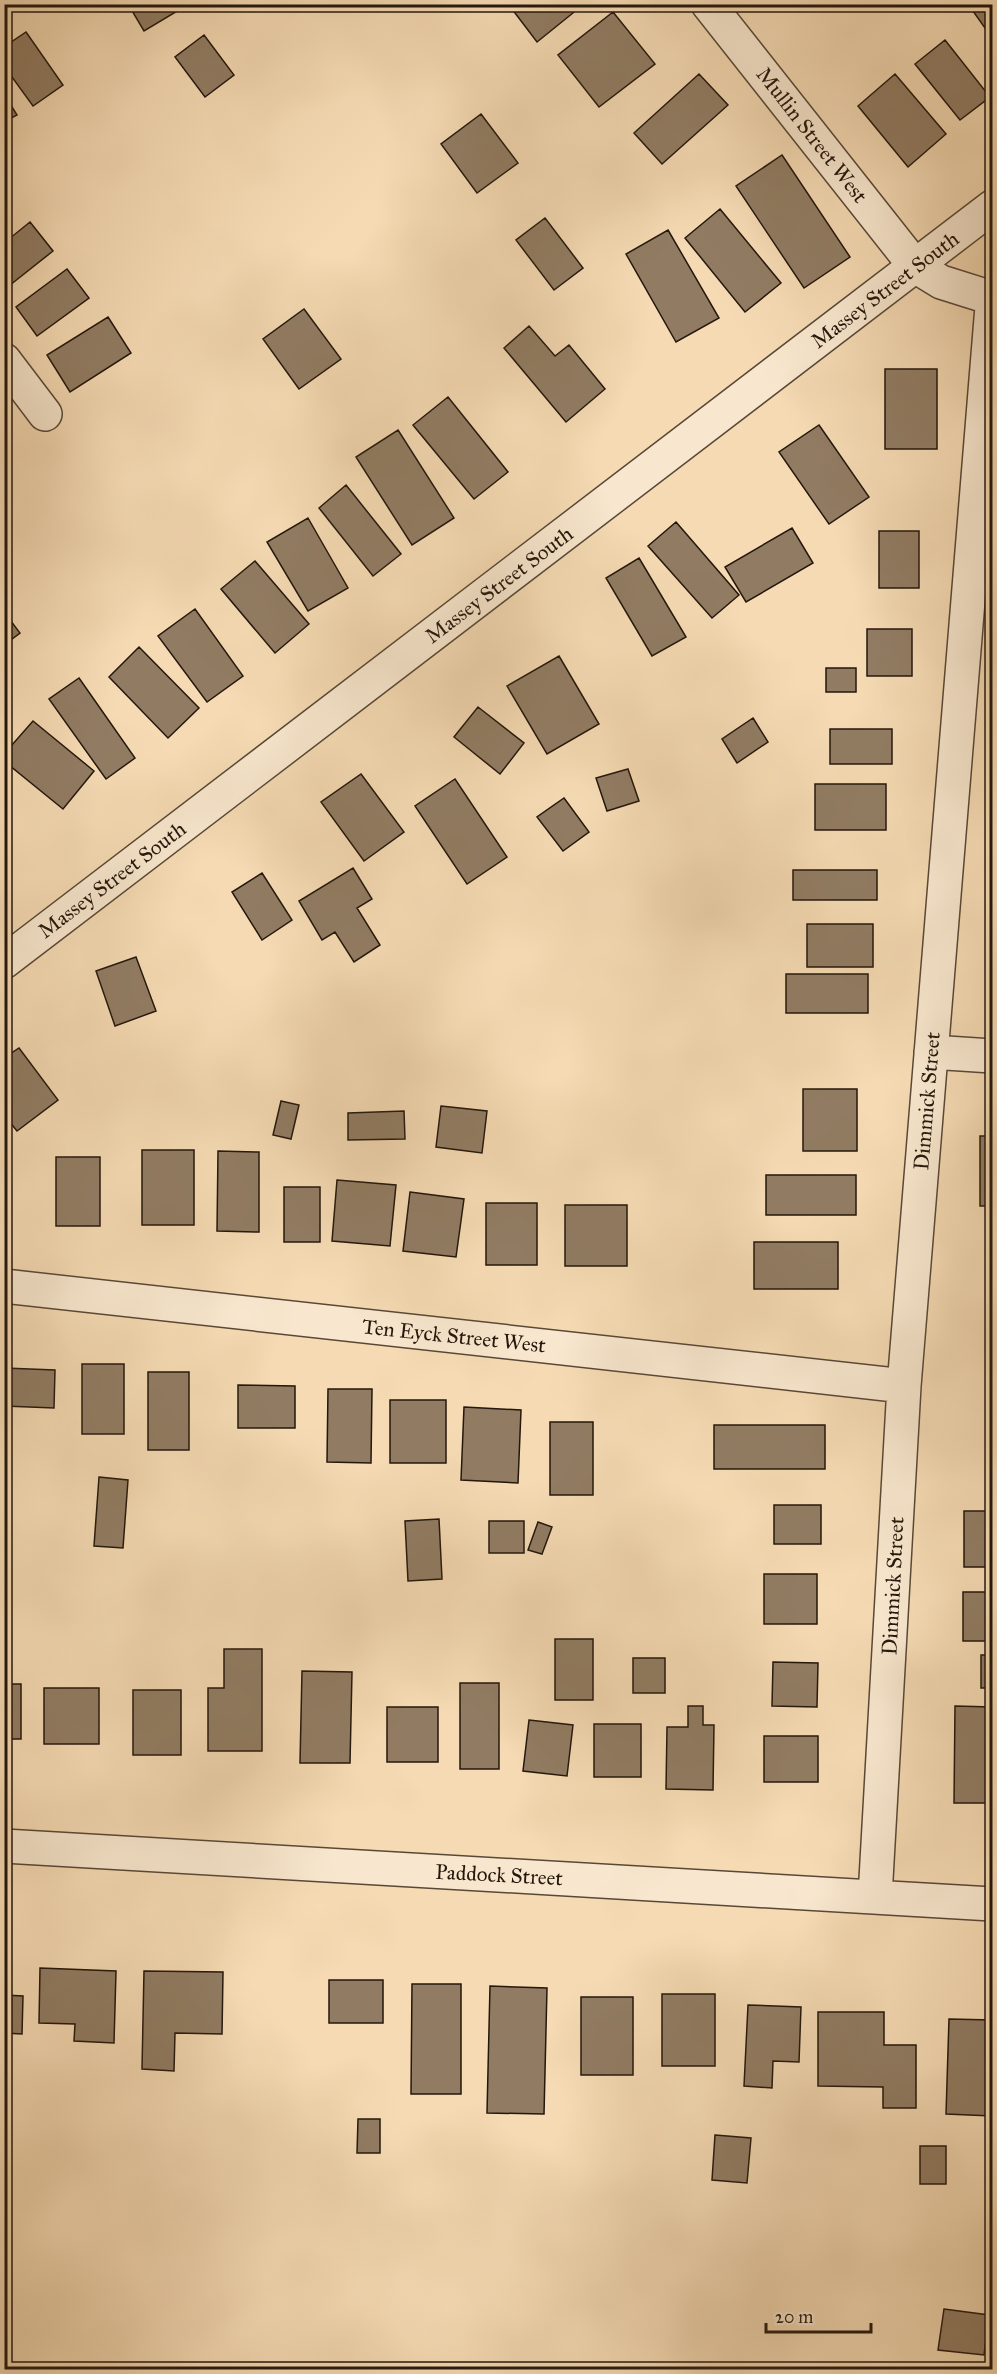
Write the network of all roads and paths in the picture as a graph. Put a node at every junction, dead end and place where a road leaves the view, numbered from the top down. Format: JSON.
{"nodes":[{"id":1,"x":708,"y":4,"type":"edge"},
{"id":2,"x":993,"y":207,"type":"edge"},
{"id":3,"x":915,"y":266,"type":"junction"},
{"id":4,"x":993,"y":298,"type":"edge"},
{"id":5,"x":993,"y":306,"type":"edge"},
{"id":6,"x":4,"y":360,"type":"edge"},
{"id":7,"x":45,"y":414,"type":"dead end"},
{"id":8,"x":4,"y":962,"type":"edge"},
{"id":9,"x":931,"y":1052,"type":"junction"},
{"id":10,"x":993,"y":1056,"type":"edge"},
{"id":11,"x":4,"y":1286,"type":"edge"},
{"id":12,"x":904,"y":1386,"type":"junction"},
{"id":13,"x":4,"y":1846,"type":"edge"},
{"id":14,"x":875,"y":1897,"type":"junction"},
{"id":15,"x":993,"y":1904,"type":"edge"}],
"edges":[{"from":1,"to":3,"type":"street","name":"Mullin Street West"},
{"from":2,"to":3,"type":"street","name":"Massey Street South"},
{"from":3,"to":4,"type":"street"},
{"from":3,"to":8,"type":"street","name":"Massey Street South"},
{"from":5,"to":9,"type":"street","name":"Dimmick Street"},
{"from":6,"to":7,"type":"street"},
{"from":9,"to":10,"type":"street"},
{"from":9,"to":12,"type":"street","name":"Dimmick Street"},
{"from":11,"to":12,"type":"street","name":"Ten Eyck Street West"},
{"from":12,"to":14,"type":"street","name":"Dimmick Street"},
{"from":13,"to":14,"type":"street","name":"Paddock Street"},
{"from":14,"to":15,"type":"street","name":"Paddock Street"}]}
